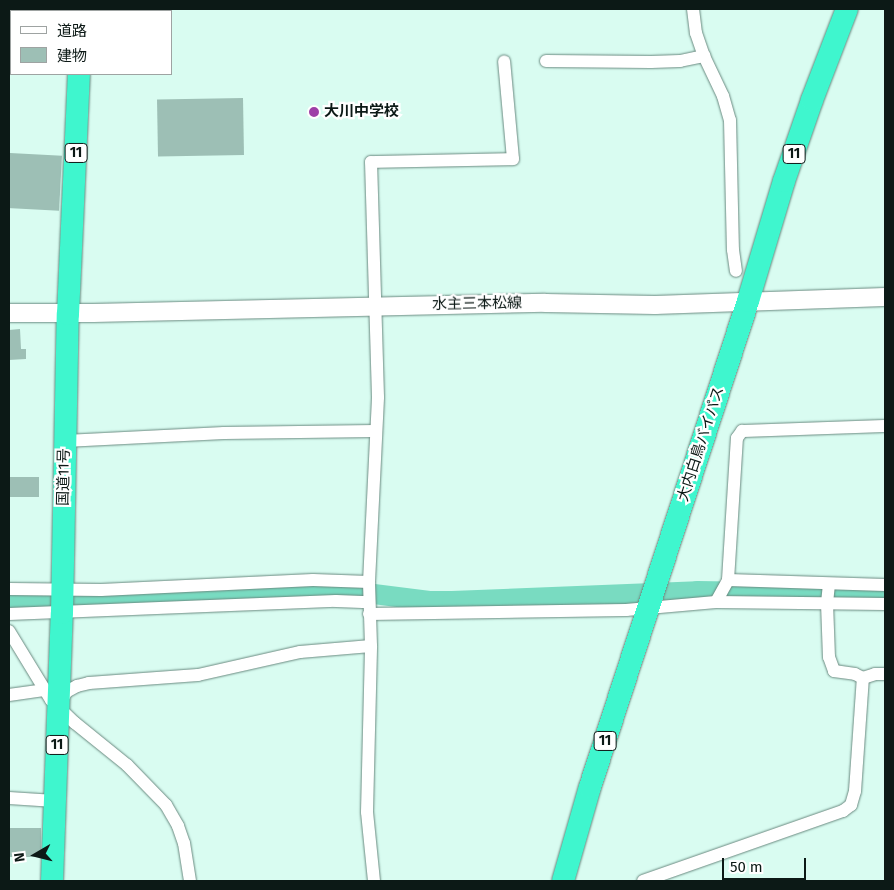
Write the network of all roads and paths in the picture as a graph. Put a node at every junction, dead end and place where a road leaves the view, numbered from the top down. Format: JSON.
{"nodes":[{"id":1,"x":693,"y":9,"type":"edge"},
{"id":2,"x":847,"y":9,"type":"edge"},
{"id":3,"x":704,"y":56,"type":"junction"},
{"id":4,"x":504,"y":61,"type":"dead end"},
{"id":5,"x":546,"y":61,"type":"dead end"},
{"id":6,"x":79,"y":75,"type":"edge"},
{"id":7,"x":736,"y":271,"type":"dead end"},
{"id":8,"x":885,"y":297,"type":"edge"},
{"id":9,"x":748,"y":301,"type":"junction"},
{"id":10,"x":376,"y":305,"type":"junction"},
{"id":11,"x":9,"y":313,"type":"edge"},
{"id":12,"x":68,"y":314,"type":"junction"},
{"id":13,"x":885,"y":426,"type":"edge"},
{"id":14,"x":375,"y":431,"type":"junction"},
{"id":15,"x":65,"y":440,"type":"junction"},
{"id":16,"x":727,"y":582,"type":"junction"},
{"id":17,"x":369,"y":583,"type":"junction"},
{"id":18,"x":885,"y":585,"type":"edge"},
{"id":19,"x":9,"y":589,"type":"edge"},
{"id":20,"x":828,"y":594,"type":"junction"},
{"id":21,"x":651,"y":598,"type":"junction"},
{"id":22,"x":717,"y":600,"type":"junction"},
{"id":23,"x":62,"y":601,"type":"junction"},
{"id":24,"x":885,"y":604,"type":"edge"},
{"id":25,"x":369,"y":605,"type":"junction"},
{"id":26,"x":9,"y":614,"type":"edge"},
{"id":27,"x":9,"y":630,"type":"edge"},
{"id":28,"x":371,"y":646,"type":"junction"},
{"id":29,"x":885,"y":674,"type":"edge"},
{"id":30,"x":862,"y":678,"type":"junction"},
{"id":31,"x":9,"y":695,"type":"edge"},
{"id":32,"x":51,"y":698,"type":"junction"},
{"id":33,"x":9,"y":798,"type":"edge"},
{"id":34,"x":55,"y":802,"type":"junction"},
{"id":35,"x":52,"y":881,"type":"edge"},
{"id":36,"x":190,"y":881,"type":"edge"},
{"id":37,"x":374,"y":881,"type":"edge"},
{"id":38,"x":563,"y":881,"type":"edge"},
{"id":39,"x":643,"y":881,"type":"edge"}],
"edges":[{"from":1,"to":3,"type":"street"},
{"from":2,"to":9,"type":"highway","name":"大内白鳥バイパス","number":"11"},
{"from":3,"to":5,"type":"street"},
{"from":3,"to":7,"type":"street"},
{"from":4,"to":10,"type":"street"},
{"from":6,"to":12,"type":"highway","name":"国道11号","number":"11"},
{"from":8,"to":9,"type":"main road","name":"水主三本松線"},
{"from":9,"to":10,"type":"main road","name":"水主三本松線"},
{"from":9,"to":21,"type":"highway","name":"大内白鳥バイパス","number":"11"},
{"from":10,"to":12,"type":"main road","name":"水主三本松線"},
{"from":10,"to":14,"type":"street"},
{"from":11,"to":12,"type":"main road","name":"水主三本松線"},
{"from":12,"to":15,"type":"highway","name":"国道11号","number":"11"},
{"from":13,"to":16,"type":"street"},
{"from":14,"to":15,"type":"street"},
{"from":14,"to":17,"type":"street"},
{"from":15,"to":23,"type":"highway","name":"国道11号","number":"11"},
{"from":16,"to":20,"type":"street"},
{"from":16,"to":22,"type":"street"},
{"from":17,"to":23,"type":"street"},
{"from":17,"to":25,"type":"street"},
{"from":18,"to":20,"type":"street"},
{"from":19,"to":23,"type":"street"},
{"from":20,"to":22,"type":"street"},
{"from":20,"to":24,"type":"street"},
{"from":20,"to":30,"type":"street"},
{"from":21,"to":22,"type":"street"},
{"from":21,"to":25,"type":"street"},
{"from":21,"to":38,"type":"highway","name":"大内白鳥バイパス","number":"11"},
{"from":23,"to":25,"type":"street"},
{"from":23,"to":26,"type":"street"},
{"from":23,"to":32,"type":"highway","name":"国道11号","number":"11"},
{"from":25,"to":28,"type":"street"},
{"from":27,"to":32,"type":"street"},
{"from":28,"to":32,"type":"street"},
{"from":28,"to":37,"type":"street"},
{"from":29,"to":30,"type":"street"},
{"from":30,"to":39,"type":"street"},
{"from":31,"to":32,"type":"street"},
{"from":32,"to":34,"type":"highway","name":"国道11号","number":"11"},
{"from":32,"to":36,"type":"street"},
{"from":33,"to":34,"type":"street"},
{"from":34,"to":35,"type":"highway","name":"国道11号","number":"11"}]}
